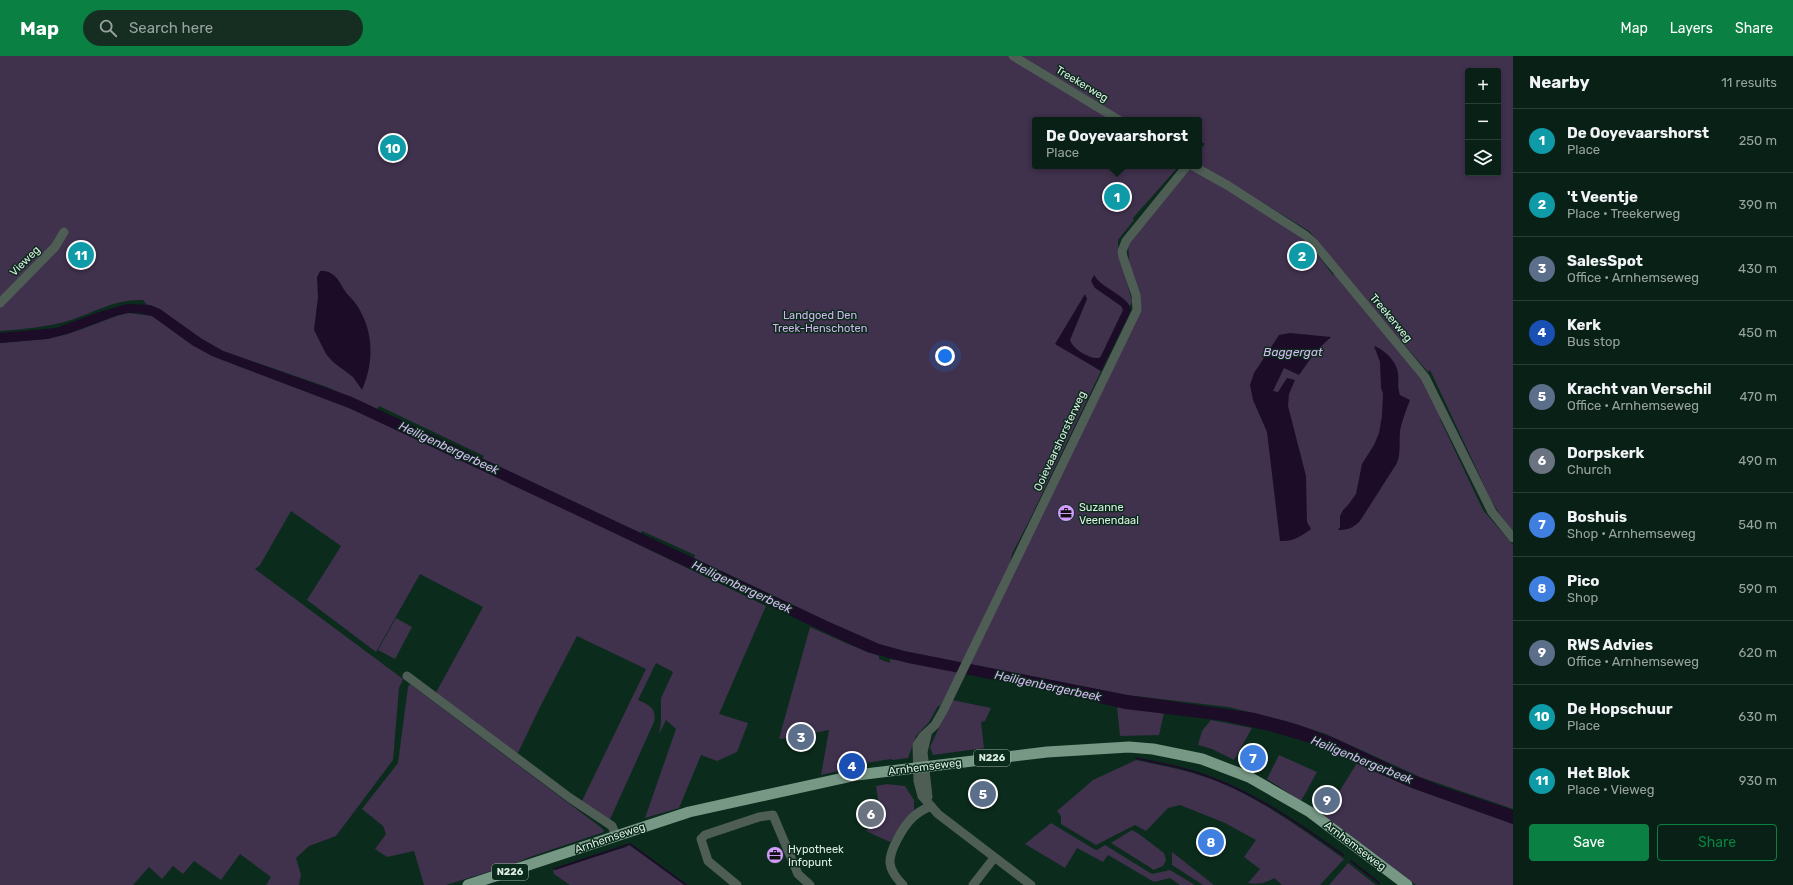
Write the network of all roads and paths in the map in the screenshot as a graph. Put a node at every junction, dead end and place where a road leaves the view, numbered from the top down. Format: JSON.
{"nodes":[{"id":1,"x":1013,"y":56,"type":"edge"},
{"id":2,"x":1114,"y":117,"type":"edge"},
{"id":3,"x":1185,"y":169,"type":"edge"},
{"id":4,"x":1198,"y":169,"type":"edge"},
{"id":5,"x":64,"y":232,"type":"dead end"},
{"id":6,"x":0,"y":303,"type":"edge"},
{"id":7,"x":1513,"y":538,"type":"edge"},
{"id":8,"x":407,"y":676,"type":"dead end"},
{"id":9,"x":921,"y":768,"type":"junction"},
{"id":10,"x":931,"y":806,"type":"junction"},
{"id":11,"x":616,"y":836,"type":"junction"},
{"id":12,"x":994,"y":858,"type":"junction"},
{"id":13,"x":899,"y":884,"type":"edge"},
{"id":14,"x":468,"y":885,"type":"edge"},
{"id":15,"x":736,"y":885,"type":"edge"},
{"id":16,"x":810,"y":885,"type":"edge"},
{"id":17,"x":973,"y":885,"type":"edge"},
{"id":18,"x":1032,"y":885,"type":"edge"},
{"id":19,"x":1407,"y":885,"type":"edge"}],
"edges":[{"from":1,"to":2,"type":"street","name":"Treekerweg"},
{"from":3,"to":9,"type":"street","name":"Ooievaarshorsterweg"},
{"from":4,"to":7,"type":"street","name":"Treekerweg"},
{"from":5,"to":6,"type":"street","name":"Vieweg"},
{"from":8,"to":11,"type":"street"},
{"from":9,"to":10,"type":"street","name":"Ooievaarshorsterweg"},
{"from":9,"to":11,"type":"main road","name":"Arnhemseweg","number":"N226"},
{"from":9,"to":19,"type":"main road","name":"Arnhemseweg","number":"N226"},
{"from":10,"to":12,"type":"street","name":"Ooievaarshorsterweg"},
{"from":10,"to":13,"type":"street"},
{"from":11,"to":14,"type":"main road","name":"Arnhemseweg","number":"N226"},
{"from":12,"to":17,"type":"street"},
{"from":12,"to":18,"type":"street","name":"Ooievaarshorsterweg"},
{"from":15,"to":16,"type":"street"}]}
